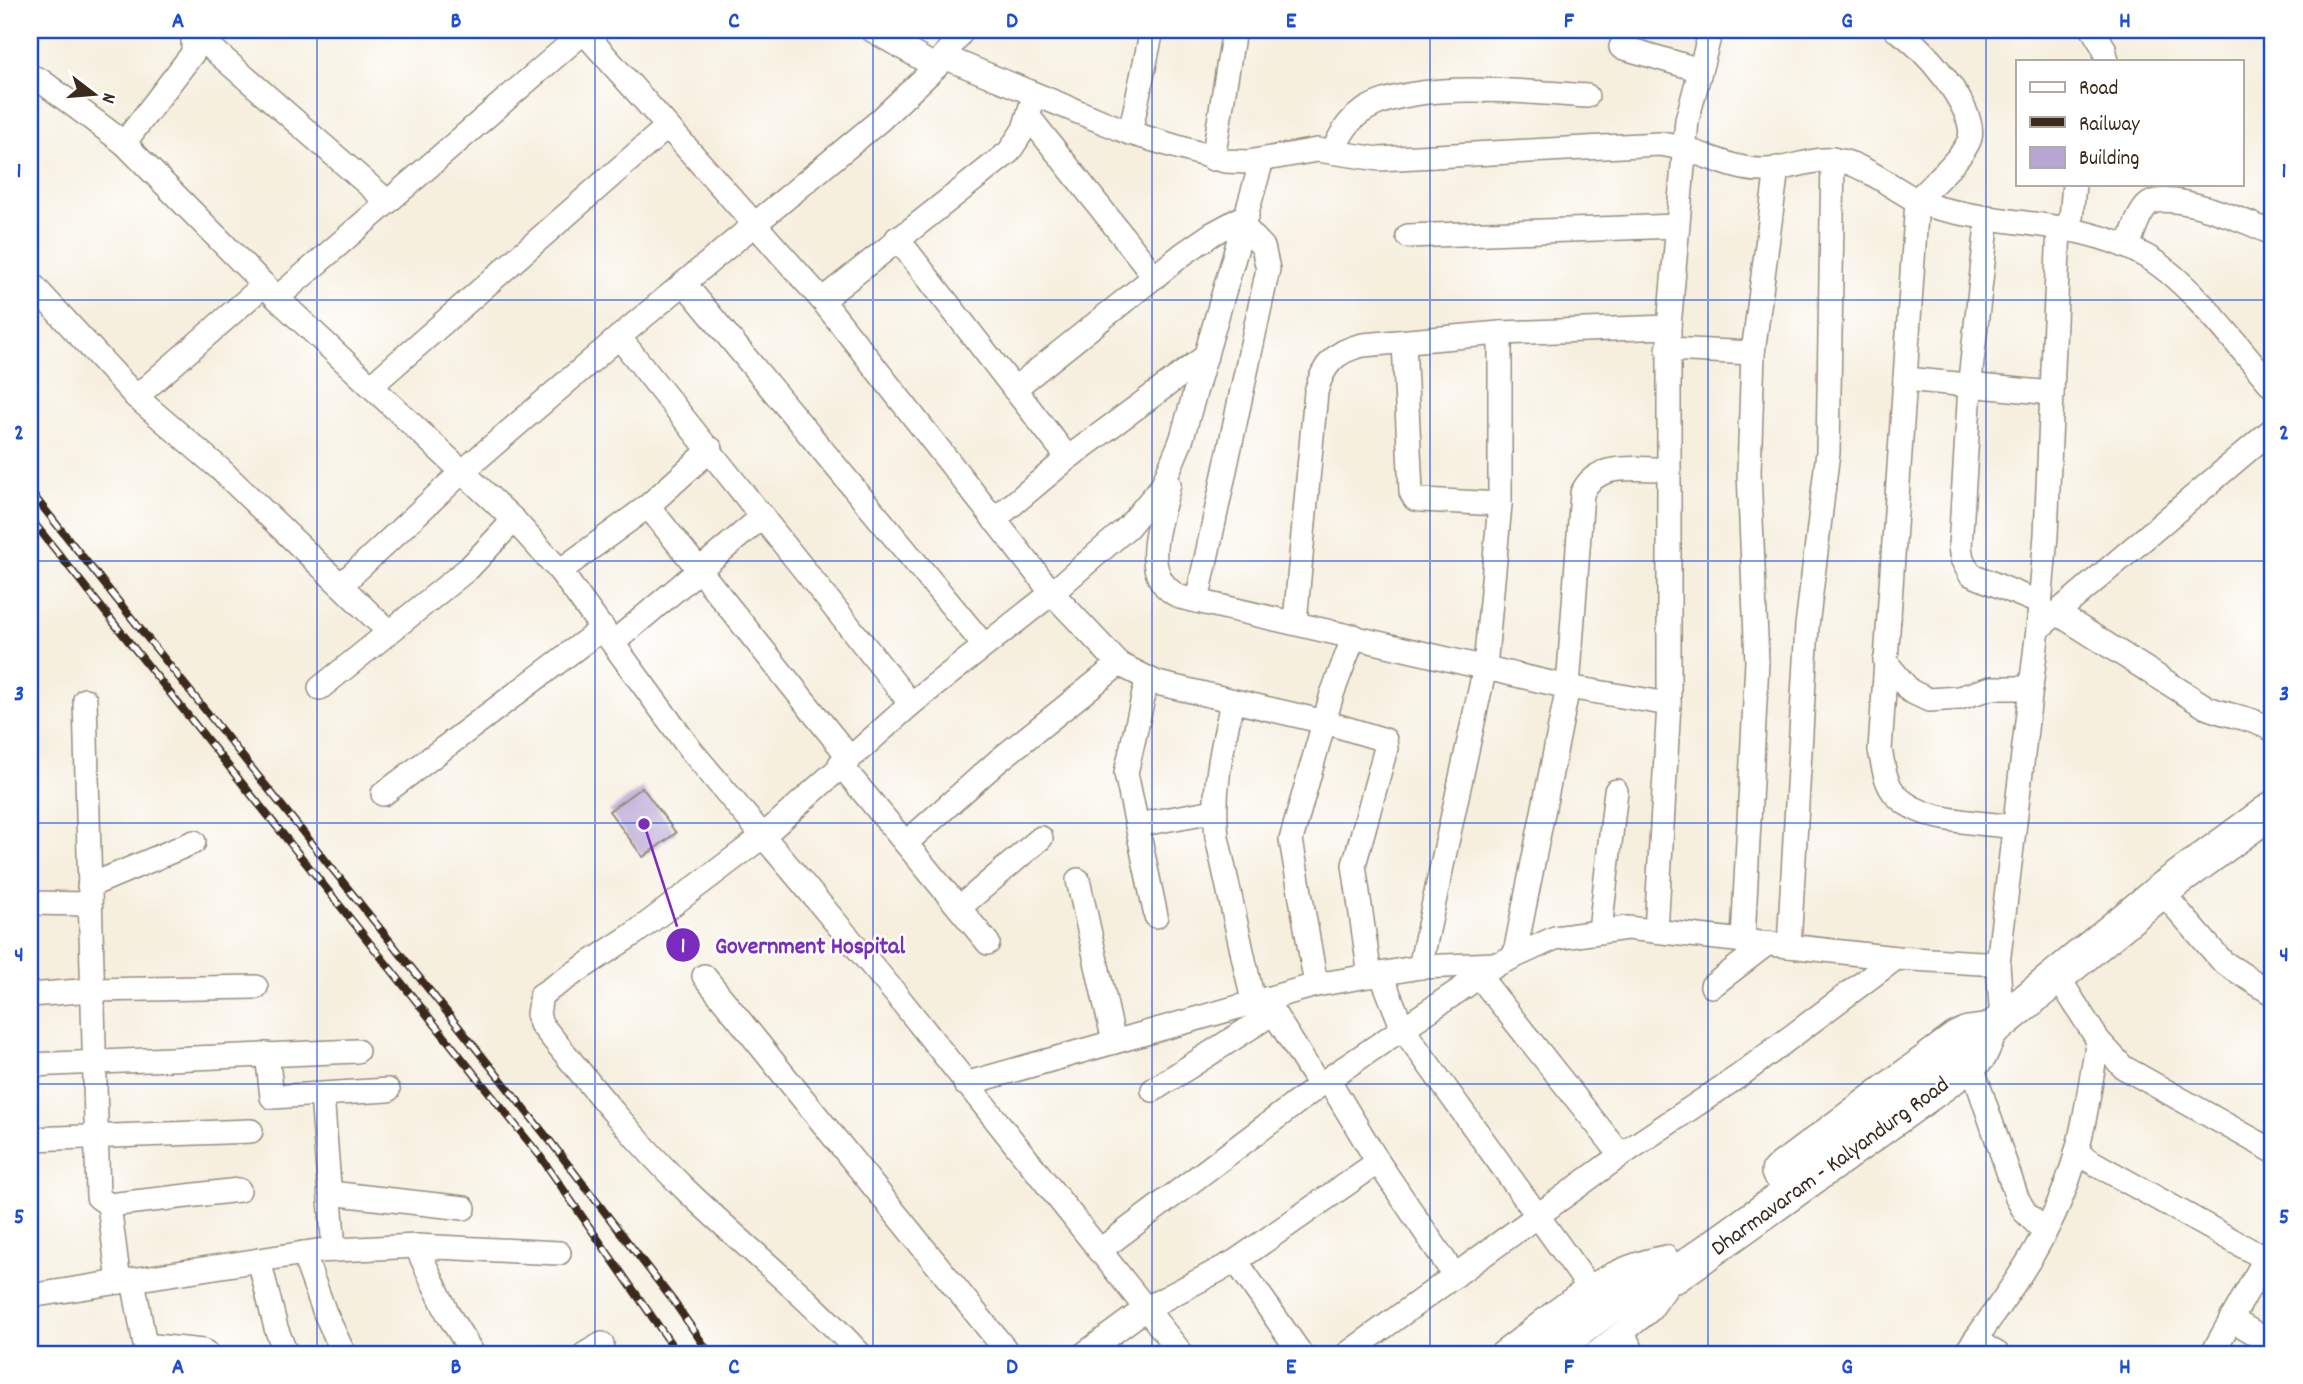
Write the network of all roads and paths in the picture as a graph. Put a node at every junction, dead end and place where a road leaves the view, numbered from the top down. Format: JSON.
{"nodes":[{"id":1,"x":193,"y":30,"type":"edge"},
{"id":2,"x":584,"y":30,"type":"edge"},
{"id":3,"x":872,"y":30,"type":"edge"},
{"id":4,"x":963,"y":30,"type":"edge"},
{"id":5,"x":1152,"y":30,"type":"edge"},
{"id":6,"x":1234,"y":30,"type":"edge"},
{"id":7,"x":1711,"y":30,"type":"edge"},
{"id":8,"x":1896,"y":30,"type":"edge"},
{"id":9,"x":2093,"y":30,"type":"edge"},
{"id":10,"x":1621,"y":47,"type":"dead end"},
{"id":11,"x":2107,"y":60,"type":"edge"},
{"id":12,"x":940,"y":62,"type":"junction"},
{"id":13,"x":1700,"y":70,"type":"junction"},
{"id":14,"x":30,"y":76,"type":"edge"},
{"id":15,"x":1587,"y":96,"type":"dead end"},
{"id":16,"x":1031,"y":106,"type":"junction"},
{"id":17,"x":667,"y":127,"type":"junction"},
{"id":18,"x":1130,"y":133,"type":"junction"},
{"id":19,"x":124,"y":142,"type":"junction"},
{"id":20,"x":1684,"y":147,"type":"junction"},
{"id":21,"x":1332,"y":152,"type":"junction"},
{"id":22,"x":1213,"y":159,"type":"junction"},
{"id":23,"x":1833,"y":159,"type":"junction"},
{"id":24,"x":1262,"y":160,"type":"junction"},
{"id":25,"x":1777,"y":168,"type":"junction"},
{"id":26,"x":2074,"y":186,"type":"edge"},
{"id":27,"x":1917,"y":200,"type":"junction"},
{"id":28,"x":388,"y":202,"type":"junction"},
{"id":29,"x":1988,"y":216,"type":"junction"},
{"id":30,"x":1245,"y":221,"type":"junction"},
{"id":31,"x":756,"y":224,"type":"junction"},
{"id":32,"x":1676,"y":226,"type":"junction"},
{"id":33,"x":2064,"y":228,"type":"junction"},
{"id":34,"x":2273,"y":233,"type":"edge"},
{"id":35,"x":1408,"y":236,"type":"dead end"},
{"id":36,"x":897,"y":238,"type":"junction"},
{"id":37,"x":2128,"y":247,"type":"junction"},
{"id":38,"x":1155,"y":277,"type":"junction"},
{"id":39,"x":30,"y":282,"type":"edge"},
{"id":40,"x":684,"y":283,"type":"junction"},
{"id":41,"x":270,"y":291,"type":"junction"},
{"id":42,"x":822,"y":300,"type":"junction"},
{"id":43,"x":1500,"y":333,"type":"junction"},
{"id":44,"x":619,"y":337,"type":"junction"},
{"id":45,"x":1668,"y":338,"type":"junction"},
{"id":46,"x":1404,"y":342,"type":"junction"},
{"id":47,"x":1753,"y":353,"type":"junction"},
{"id":48,"x":1206,"y":356,"type":"junction"},
{"id":49,"x":1905,"y":379,"type":"junction"},
{"id":50,"x":1971,"y":385,"type":"junction"},
{"id":51,"x":371,"y":386,"type":"junction"},
{"id":52,"x":2273,"y":387,"type":"edge"},
{"id":53,"x":1014,"y":388,"type":"junction"},
{"id":54,"x":2052,"y":393,"type":"junction"},
{"id":55,"x":136,"y":397,"type":"junction"},
{"id":56,"x":2273,"y":429,"type":"edge"},
{"id":57,"x":711,"y":449,"type":"junction"},
{"id":58,"x":1068,"y":458,"type":"junction"},
{"id":59,"x":1172,"y":465,"type":"junction"},
{"id":60,"x":1668,"y":470,"type":"junction"},
{"id":61,"x":462,"y":472,"type":"junction"},
{"id":62,"x":1500,"y":505,"type":"junction"},
{"id":63,"x":648,"y":506,"type":"junction"},
{"id":64,"x":763,"y":516,"type":"junction"},
{"id":65,"x":514,"y":520,"type":"junction"},
{"id":66,"x":994,"y":520,"type":"junction"},
{"id":67,"x":560,"y":571,"type":"junction"},
{"id":68,"x":699,"y":572,"type":"junction"},
{"id":69,"x":341,"y":586,"type":"junction"},
{"id":70,"x":1052,"y":593,"type":"junction"},
{"id":71,"x":1197,"y":601,"type":"junction"},
{"id":72,"x":2049,"y":608,"type":"junction"},
{"id":73,"x":1295,"y":622,"type":"junction"},
{"id":74,"x":388,"y":632,"type":"junction"},
{"id":75,"x":608,"y":635,"type":"junction"},
{"id":76,"x":1354,"y":636,"type":"junction"},
{"id":77,"x":983,"y":645,"type":"junction"},
{"id":78,"x":1885,"y":661,"type":"junction"},
{"id":79,"x":1119,"y":664,"type":"junction"},
{"id":80,"x":1485,"y":667,"type":"junction"},
{"id":81,"x":1147,"y":680,"type":"junction"},
{"id":82,"x":1568,"y":687,"type":"junction"},
{"id":83,"x":320,"y":688,"type":"dead end"},
{"id":84,"x":2031,"y":688,"type":"junction"},
{"id":85,"x":85,"y":700,"type":"dead end"},
{"id":86,"x":1232,"y":703,"type":"junction"},
{"id":87,"x":911,"y":704,"type":"junction"},
{"id":88,"x":1669,"y":704,"type":"junction"},
{"id":89,"x":1325,"y":722,"type":"junction"},
{"id":90,"x":2273,"y":730,"type":"edge"},
{"id":91,"x":844,"y":760,"type":"junction"},
{"id":92,"x":1616,"y":791,"type":"dead end"},
{"id":93,"x":383,"y":794,"type":"dead end"},
{"id":94,"x":2273,"y":809,"type":"edge"},
{"id":95,"x":1214,"y":811,"type":"junction"},
{"id":96,"x":1137,"y":825,"type":"junction"},
{"id":97,"x":2014,"y":827,"type":"junction"},
{"id":98,"x":762,"y":837,"type":"junction"},
{"id":99,"x":1041,"y":838,"type":"dead end"},
{"id":100,"x":194,"y":842,"type":"dead end"},
{"id":101,"x":906,"y":843,"type":"junction"},
{"id":102,"x":1078,"y":880,"type":"dead end"},
{"id":103,"x":2161,"y":891,"type":"junction"},
{"id":104,"x":89,"y":895,"type":"junction"},
{"id":105,"x":30,"y":903,"type":"edge"},
{"id":106,"x":960,"y":907,"type":"junction"},
{"id":107,"x":1156,"y":916,"type":"dead end"},
{"id":108,"x":1600,"y":930,"type":"junction"},
{"id":109,"x":1656,"y":931,"type":"junction"},
{"id":110,"x":1743,"y":940,"type":"junction"},
{"id":111,"x":988,"y":943,"type":"dead end"},
{"id":112,"x":1779,"y":945,"type":"junction"},
{"id":113,"x":1896,"y":958,"type":"junction"},
{"id":114,"x":1497,"y":964,"type":"junction"},
{"id":115,"x":1998,"y":964,"type":"junction"},
{"id":116,"x":1420,"y":967,"type":"junction"},
{"id":117,"x":1375,"y":975,"type":"junction"},
{"id":118,"x":704,"y":976,"type":"dead end"},
{"id":119,"x":2057,"y":977,"type":"junction"},
{"id":120,"x":1316,"y":985,"type":"junction"},
{"id":121,"x":1713,"y":986,"type":"dead end"},
{"id":122,"x":256,"y":987,"type":"dead end"},
{"id":123,"x":2271,"y":988,"type":"edge"},
{"id":124,"x":92,"y":990,"type":"junction"},
{"id":125,"x":30,"y":995,"type":"edge"},
{"id":126,"x":1264,"y":1004,"type":"junction"},
{"id":127,"x":1996,"y":1026,"type":"junction"},
{"id":128,"x":1403,"y":1028,"type":"junction"},
{"id":129,"x":2098,"y":1040,"type":"junction"},
{"id":130,"x":1114,"y":1042,"type":"junction"},
{"id":131,"x":358,"y":1051,"type":"dead end"},
{"id":132,"x":267,"y":1054,"type":"junction"},
{"id":133,"x":94,"y":1062,"type":"junction"},
{"id":134,"x":1971,"y":1063,"type":"junction"},
{"id":135,"x":30,"y":1065,"type":"edge"},
{"id":136,"x":1324,"y":1082,"type":"junction"},
{"id":137,"x":965,"y":1084,"type":"junction"},
{"id":138,"x":388,"y":1090,"type":"dead end"},
{"id":139,"x":1153,"y":1090,"type":"dead end"},
{"id":140,"x":322,"y":1095,"type":"junction"},
{"id":141,"x":251,"y":1131,"type":"dead end"},
{"id":142,"x":98,"y":1135,"type":"junction"},
{"id":143,"x":30,"y":1139,"type":"edge"},
{"id":144,"x":2273,"y":1151,"type":"edge"},
{"id":145,"x":2076,"y":1153,"type":"junction"},
{"id":146,"x":1621,"y":1155,"type":"junction"},
{"id":147,"x":1378,"y":1162,"type":"junction"},
{"id":148,"x":239,"y":1190,"type":"dead end"},
{"id":149,"x":330,"y":1194,"type":"junction"},
{"id":150,"x":109,"y":1205,"type":"junction"},
{"id":151,"x":464,"y":1208,"type":"dead end"},
{"id":152,"x":1536,"y":1217,"type":"junction"},
{"id":153,"x":2045,"y":1232,"type":"junction"},
{"id":154,"x":416,"y":1246,"type":"junction"},
{"id":155,"x":334,"y":1250,"type":"junction"},
{"id":156,"x":1099,"y":1251,"type":"junction"},
{"id":157,"x":303,"y":1253,"type":"junction"},
{"id":158,"x":559,"y":1253,"type":"dead end"},
{"id":159,"x":2271,"y":1256,"type":"edge"},
{"id":160,"x":259,"y":1260,"type":"junction"},
{"id":161,"x":1236,"y":1261,"type":"junction"},
{"id":162,"x":1655,"y":1275,"type":"junction"},
{"id":163,"x":1455,"y":1276,"type":"junction"},
{"id":164,"x":126,"y":1281,"type":"junction"},
{"id":165,"x":1589,"y":1287,"type":"junction"},
{"id":166,"x":30,"y":1296,"type":"edge"},
{"id":167,"x":1145,"y":1309,"type":"junction"},
{"id":168,"x":2231,"y":1319,"type":"junction"},
{"id":169,"x":1622,"y":1334,"type":"junction"},
{"id":170,"x":2273,"y":1344,"type":"edge"},
{"id":171,"x":1970,"y":1347,"type":"edge"},
{"id":172,"x":208,"y":1354,"type":"edge"},
{"id":173,"x":286,"y":1354,"type":"edge"},
{"id":174,"x":344,"y":1354,"type":"edge"},
{"id":175,"x":473,"y":1354,"type":"edge"},
{"id":176,"x":860,"y":1354,"type":"edge"},
{"id":177,"x":1009,"y":1354,"type":"edge"},
{"id":178,"x":1084,"y":1354,"type":"edge"},
{"id":179,"x":1182,"y":1354,"type":"edge"},
{"id":180,"x":1301,"y":1354,"type":"edge"},
{"id":181,"x":1346,"y":1354,"type":"edge"},
{"id":182,"x":1501,"y":1354,"type":"edge"},
{"id":183,"x":1545,"y":1354,"type":"edge"},
{"id":184,"x":1595,"y":1354,"type":"edge"},
{"id":185,"x":1634,"y":1354,"type":"edge"},
{"id":186,"x":1998,"y":1354,"type":"edge"},
{"id":187,"x":2212,"y":1354,"type":"edge"}],
"edges":[{"from":1,"to":19,"type":"street"},
{"from":1,"to":28,"type":"street"},
{"from":2,"to":17,"type":"street"},
{"from":2,"to":28,"type":"street"},
{"from":3,"to":12,"type":"street"},
{"from":4,"to":12,"type":"street"},
{"from":5,"to":18,"type":"street"},
{"from":6,"to":22,"type":"street"},
{"from":7,"to":13,"type":"street"},
{"from":8,"to":27,"type":"street"},
{"from":9,"to":11,"type":"street"},
{"from":10,"to":13,"type":"street"},
{"from":12,"to":16,"type":"street"},
{"from":12,"to":31,"type":"street"},
{"from":13,"to":20,"type":"street"},
{"from":14,"to":19,"type":"street"},
{"from":15,"to":21,"type":"street"},
{"from":16,"to":18,"type":"street"},
{"from":16,"to":36,"type":"street"},
{"from":16,"to":38,"type":"street"},
{"from":17,"to":31,"type":"street"},
{"from":17,"to":51,"type":"street"},
{"from":18,"to":22,"type":"street"},
{"from":19,"to":41,"type":"street"},
{"from":20,"to":21,"type":"street"},
{"from":20,"to":25,"type":"street"},
{"from":20,"to":32,"type":"street"},
{"from":21,"to":24,"type":"street"},
{"from":22,"to":24,"type":"street"},
{"from":23,"to":25,"type":"street"},
{"from":23,"to":27,"type":"street"},
{"from":23,"to":112,"type":"street"},
{"from":24,"to":30,"type":"street"},
{"from":25,"to":47,"type":"street"},
{"from":26,"to":33,"type":"street"},
{"from":27,"to":29,"type":"street"},
{"from":27,"to":49,"type":"street"},
{"from":28,"to":41,"type":"street"},
{"from":29,"to":33,"type":"street"},
{"from":29,"to":50,"type":"street"},
{"from":30,"to":38,"type":"street"},
{"from":30,"to":48,"type":"street"},
{"from":30,"to":71,"type":"street"},
{"from":31,"to":40,"type":"street"},
{"from":31,"to":42,"type":"street"},
{"from":32,"to":35,"type":"street"},
{"from":32,"to":45,"type":"street"},
{"from":33,"to":37,"type":"street"},
{"from":33,"to":54,"type":"street"},
{"from":34,"to":37,"type":"street"},
{"from":36,"to":42,"type":"street"},
{"from":36,"to":53,"type":"street"},
{"from":37,"to":52,"type":"street"},
{"from":38,"to":53,"type":"street"},
{"from":39,"to":55,"type":"street"},
{"from":40,"to":44,"type":"street"},
{"from":40,"to":77,"type":"street"},
{"from":41,"to":51,"type":"street"},
{"from":41,"to":55,"type":"street"},
{"from":42,"to":66,"type":"street"},
{"from":43,"to":45,"type":"street"},
{"from":43,"to":46,"type":"street"},
{"from":43,"to":62,"type":"street"},
{"from":44,"to":57,"type":"street"},
{"from":44,"to":61,"type":"street"},
{"from":45,"to":47,"type":"street"},
{"from":45,"to":60,"type":"street"},
{"from":46,"to":62,"type":"street"},
{"from":46,"to":73,"type":"street"},
{"from":47,"to":110,"type":"street"},
{"from":48,"to":58,"type":"street"},
{"from":48,"to":59,"type":"street"},
{"from":49,"to":50,"type":"street"},
{"from":49,"to":78,"type":"street"},
{"from":50,"to":54,"type":"street"},
{"from":50,"to":72,"type":"street"},
{"from":51,"to":61,"type":"street"},
{"from":53,"to":58,"type":"street"},
{"from":54,"to":72,"type":"street"},
{"from":55,"to":69,"type":"street"},
{"from":56,"to":72,"type":"street"},
{"from":57,"to":63,"type":"street"},
{"from":57,"to":64,"type":"street"},
{"from":58,"to":66,"type":"street"},
{"from":59,"to":70,"type":"street"},
{"from":59,"to":71,"type":"street"},
{"from":60,"to":82,"type":"street"},
{"from":60,"to":88,"type":"street"},
{"from":61,"to":65,"type":"street"},
{"from":61,"to":69,"type":"street"},
{"from":62,"to":80,"type":"street"},
{"from":63,"to":67,"type":"street"},
{"from":63,"to":68,"type":"street"},
{"from":64,"to":68,"type":"street"},
{"from":64,"to":87,"type":"street"},
{"from":65,"to":67,"type":"street"},
{"from":65,"to":74,"type":"street"},
{"from":66,"to":70,"type":"street"},
{"from":67,"to":75,"type":"street"},
{"from":68,"to":75,"type":"street"},
{"from":68,"to":91,"type":"street"},
{"from":69,"to":74,"type":"street"},
{"from":70,"to":77,"type":"street"},
{"from":70,"to":79,"type":"street"},
{"from":71,"to":73,"type":"street"},
{"from":72,"to":84,"type":"street"},
{"from":72,"to":90,"type":"street"},
{"from":73,"to":76,"type":"street"},
{"from":74,"to":83,"type":"street"},
{"from":75,"to":93,"type":"street"},
{"from":75,"to":98,"type":"street"},
{"from":76,"to":80,"type":"street"},
{"from":76,"to":89,"type":"street"},
{"from":77,"to":87,"type":"street"},
{"from":78,"to":84,"type":"street"},
{"from":78,"to":97,"type":"street"},
{"from":79,"to":81,"type":"street"},
{"from":79,"to":101,"type":"street"},
{"from":80,"to":82,"type":"street"},
{"from":80,"to":116,"type":"street"},
{"from":81,"to":86,"type":"street"},
{"from":81,"to":96,"type":"street"},
{"from":82,"to":88,"type":"street"},
{"from":82,"to":114,"type":"street"},
{"from":84,"to":97,"type":"street"},
{"from":85,"to":104,"type":"street"},
{"from":86,"to":89,"type":"street"},
{"from":86,"to":95,"type":"street"},
{"from":87,"to":91,"type":"street"},
{"from":88,"to":109,"type":"street"},
{"from":89,"to":117,"type":"street"},
{"from":89,"to":120,"type":"street"},
{"from":91,"to":98,"type":"street"},
{"from":91,"to":101,"type":"street"},
{"from":92,"to":108,"type":"street"},
{"from":94,"to":103,"type":"main road","name":"Dharmavaram - Kalyandurg Road"},
{"from":95,"to":96,"type":"street"},
{"from":95,"to":126,"type":"street"},
{"from":96,"to":107,"type":"street"},
{"from":97,"to":115,"type":"street"},
{"from":98,"to":137,"type":"street"},
{"from":98,"to":176,"type":"street"},
{"from":99,"to":106,"type":"street"},
{"from":100,"to":104,"type":"street"},
{"from":101,"to":106,"type":"street"},
{"from":102,"to":130,"type":"street"},
{"from":103,"to":119,"type":"main road","name":"Dharmavaram - Kalyandurg Road"},
{"from":103,"to":123,"type":"street"},
{"from":104,"to":105,"type":"street"},
{"from":104,"to":124,"type":"street"},
{"from":106,"to":111,"type":"street"},
{"from":108,"to":109,"type":"street"},
{"from":108,"to":114,"type":"street"},
{"from":109,"to":110,"type":"street"},
{"from":110,"to":112,"type":"street"},
{"from":112,"to":113,"type":"street"},
{"from":112,"to":121,"type":"street"},
{"from":113,"to":115,"type":"street"},
{"from":113,"to":146,"type":"street"},
{"from":114,"to":116,"type":"street"},
{"from":114,"to":128,"type":"street"},
{"from":114,"to":146,"type":"street"},
{"from":115,"to":127,"type":"street"},
{"from":116,"to":117,"type":"street"},
{"from":117,"to":120,"type":"street"},
{"from":117,"to":128,"type":"street"},
{"from":118,"to":177,"type":"street"},
{"from":119,"to":127,"type":"main road","name":"Dharmavaram - Kalyandurg Road"},
{"from":119,"to":129,"type":"street"},
{"from":120,"to":126,"type":"street"},
{"from":122,"to":124,"type":"street"},
{"from":124,"to":125,"type":"street"},
{"from":124,"to":133,"type":"street"},
{"from":126,"to":130,"type":"street"},
{"from":126,"to":136,"type":"street"},
{"from":126,"to":139,"type":"street"},
{"from":127,"to":134,"type":"main road","name":"Dharmavaram - Kalyandurg Road"},
{"from":127,"to":162,"type":"main road","name":"Dharmavaram - Kalyandurg Road"},
{"from":128,"to":136,"type":"street"},
{"from":128,"to":152,"type":"street"},
{"from":129,"to":144,"type":"street"},
{"from":129,"to":145,"type":"street"},
{"from":130,"to":137,"type":"street"},
{"from":131,"to":132,"type":"street"},
{"from":132,"to":133,"type":"street"},
{"from":132,"to":140,"type":"street"},
{"from":133,"to":135,"type":"street"},
{"from":133,"to":142,"type":"street"},
{"from":134,"to":153,"type":"street"},
{"from":134,"to":162,"type":"main road","name":"Dharmavaram - Kalyandurg Road"},
{"from":136,"to":147,"type":"street"},
{"from":136,"to":156,"type":"street"},
{"from":137,"to":156,"type":"street"},
{"from":138,"to":140,"type":"street"},
{"from":140,"to":149,"type":"street"},
{"from":141,"to":142,"type":"street"},
{"from":142,"to":143,"type":"street"},
{"from":142,"to":150,"type":"street"},
{"from":145,"to":153,"type":"street"},
{"from":145,"to":159,"type":"street"},
{"from":146,"to":152,"type":"street"},
{"from":147,"to":161,"type":"street"},
{"from":147,"to":163,"type":"street"},
{"from":148,"to":150,"type":"street"},
{"from":149,"to":151,"type":"street"},
{"from":149,"to":155,"type":"street"},
{"from":150,"to":164,"type":"street"},
{"from":152,"to":163,"type":"street"},
{"from":152,"to":165,"type":"street"},
{"from":153,"to":171,"type":"street"},
{"from":154,"to":155,"type":"street"},
{"from":154,"to":158,"type":"street"},
{"from":154,"to":175,"type":"street"},
{"from":155,"to":157,"type":"street"},
{"from":156,"to":167,"type":"street"},
{"from":157,"to":160,"type":"street"},
{"from":157,"to":174,"type":"street"},
{"from":159,"to":168,"type":"street"},
{"from":160,"to":164,"type":"street"},
{"from":160,"to":173,"type":"street"},
{"from":161,"to":167,"type":"street"},
{"from":161,"to":180,"type":"street"},
{"from":162,"to":165,"type":"street"},
{"from":162,"to":169,"type":"street"},
{"from":162,"to":183,"type":"main road","name":"Dharmavaram - Kalyandurg Road"},
{"from":163,"to":181,"type":"street"},
{"from":164,"to":166,"type":"street"},
{"from":164,"to":172,"type":"street"},
{"from":165,"to":182,"type":"street"},
{"from":167,"to":178,"type":"street"},
{"from":167,"to":179,"type":"street"},
{"from":168,"to":170,"type":"street"},
{"from":168,"to":187,"type":"street"},
{"from":169,"to":184,"type":"street"},
{"from":169,"to":185,"type":"street"},
{"from":171,"to":186,"type":"street"}]}
